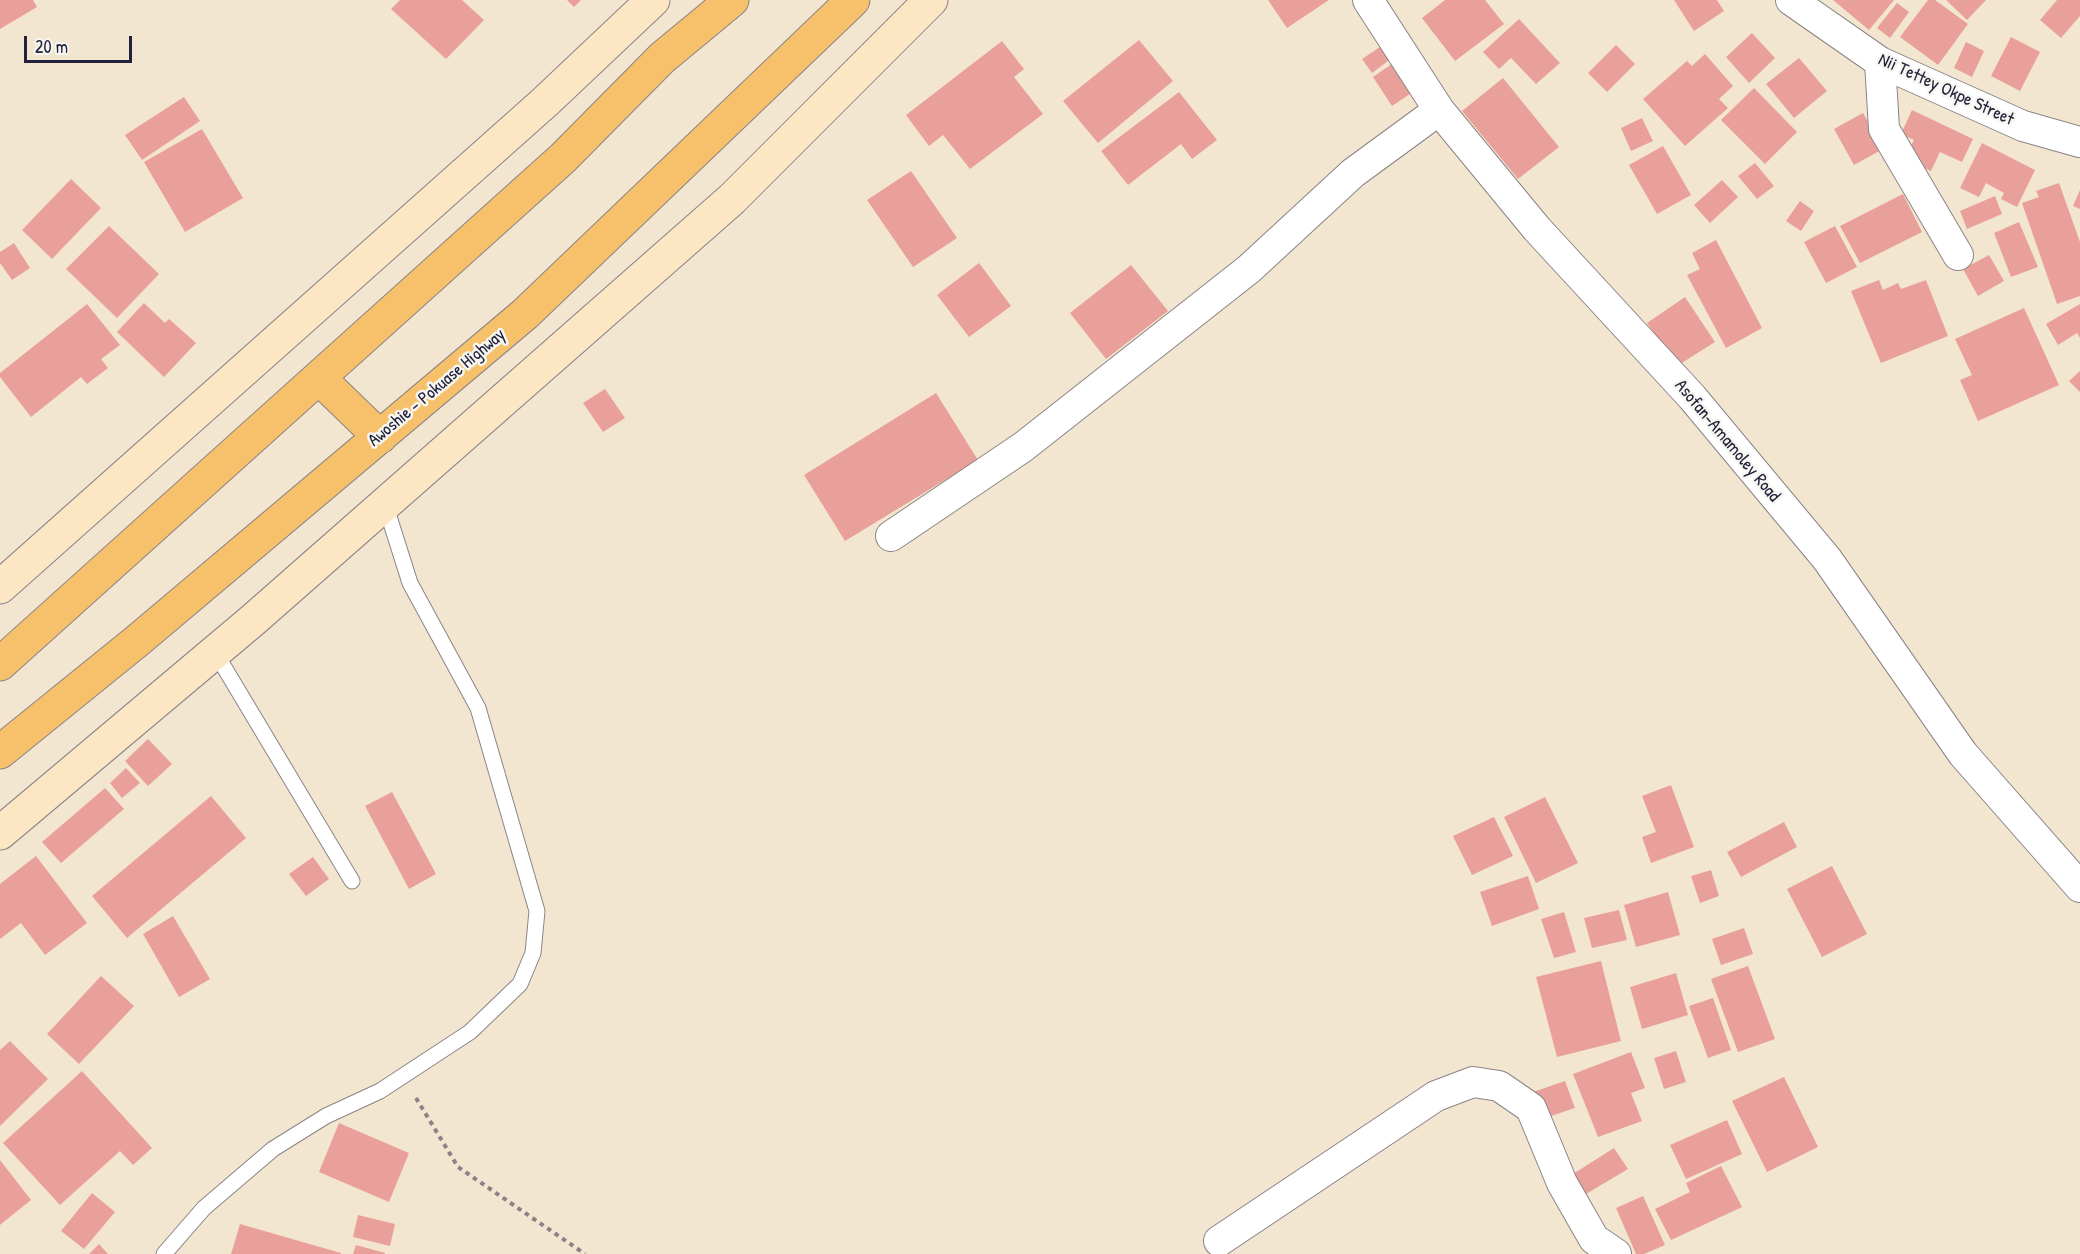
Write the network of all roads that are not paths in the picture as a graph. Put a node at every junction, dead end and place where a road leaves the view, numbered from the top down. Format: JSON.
{"nodes":[{"id":1,"x":652,"y":0,"type":"edge"},
{"id":2,"x":732,"y":0,"type":"edge"},
{"id":3,"x":852,"y":0,"type":"edge"},
{"id":4,"x":932,"y":0,"type":"edge"},
{"id":5,"x":1368,"y":0,"type":"edge"},
{"id":6,"x":1791,"y":0,"type":"edge"},
{"id":7,"x":1880,"y":62,"type":"junction"},
{"id":8,"x":1439,"y":110,"type":"junction"},
{"id":9,"x":2080,"y":142,"type":"edge"},
{"id":10,"x":1958,"y":255,"type":"dead end"},
{"id":11,"x":319,"y":378,"type":"junction"},
{"id":12,"x":380,"y":437,"type":"junction"},
{"id":13,"x":385,"y":504,"type":"junction"},
{"id":14,"x":891,"y":536,"type":"dead end"},
{"id":15,"x":0,"y":587,"type":"edge"},
{"id":16,"x":214,"y":652,"type":"junction"},
{"id":17,"x":0,"y":664,"type":"edge"},
{"id":18,"x":0,"y":752,"type":"edge"},
{"id":19,"x":0,"y":833,"type":"edge"},
{"id":20,"x":352,"y":881,"type":"dead end"},
{"id":21,"x":2080,"y":887,"type":"edge"},
{"id":22,"x":1218,"y":1240,"type":"dead end"},
{"id":23,"x":164,"y":1254,"type":"edge"},
{"id":24,"x":1616,"y":1254,"type":"edge"}],
"edges":[{"from":1,"to":15,"type":"street"},
{"from":2,"to":11,"type":"main road"},
{"from":3,"to":12,"type":"main road","name":"Awoshie - Pokuase Highway"},
{"from":4,"to":13,"type":"street"},
{"from":5,"to":8,"type":"street","name":"Asofan-Amamoley Road"},
{"from":6,"to":7,"type":"street","name":"Nii Tettey Okpe Street"},
{"from":7,"to":9,"type":"street","name":"Nii Tettey Okpe Street"},
{"from":7,"to":10,"type":"street"},
{"from":8,"to":14,"type":"street"},
{"from":8,"to":21,"type":"street","name":"Asofan-Amamoley Road"},
{"from":11,"to":12,"type":"main road"},
{"from":11,"to":17,"type":"main road"},
{"from":12,"to":18,"type":"main road","name":"Awoshie - Pokuase Highway"},
{"from":13,"to":16,"type":"street"},
{"from":13,"to":23,"type":"lane"},
{"from":16,"to":19,"type":"street"},
{"from":16,"to":20,"type":"lane"},
{"from":22,"to":24,"type":"street"}]}
